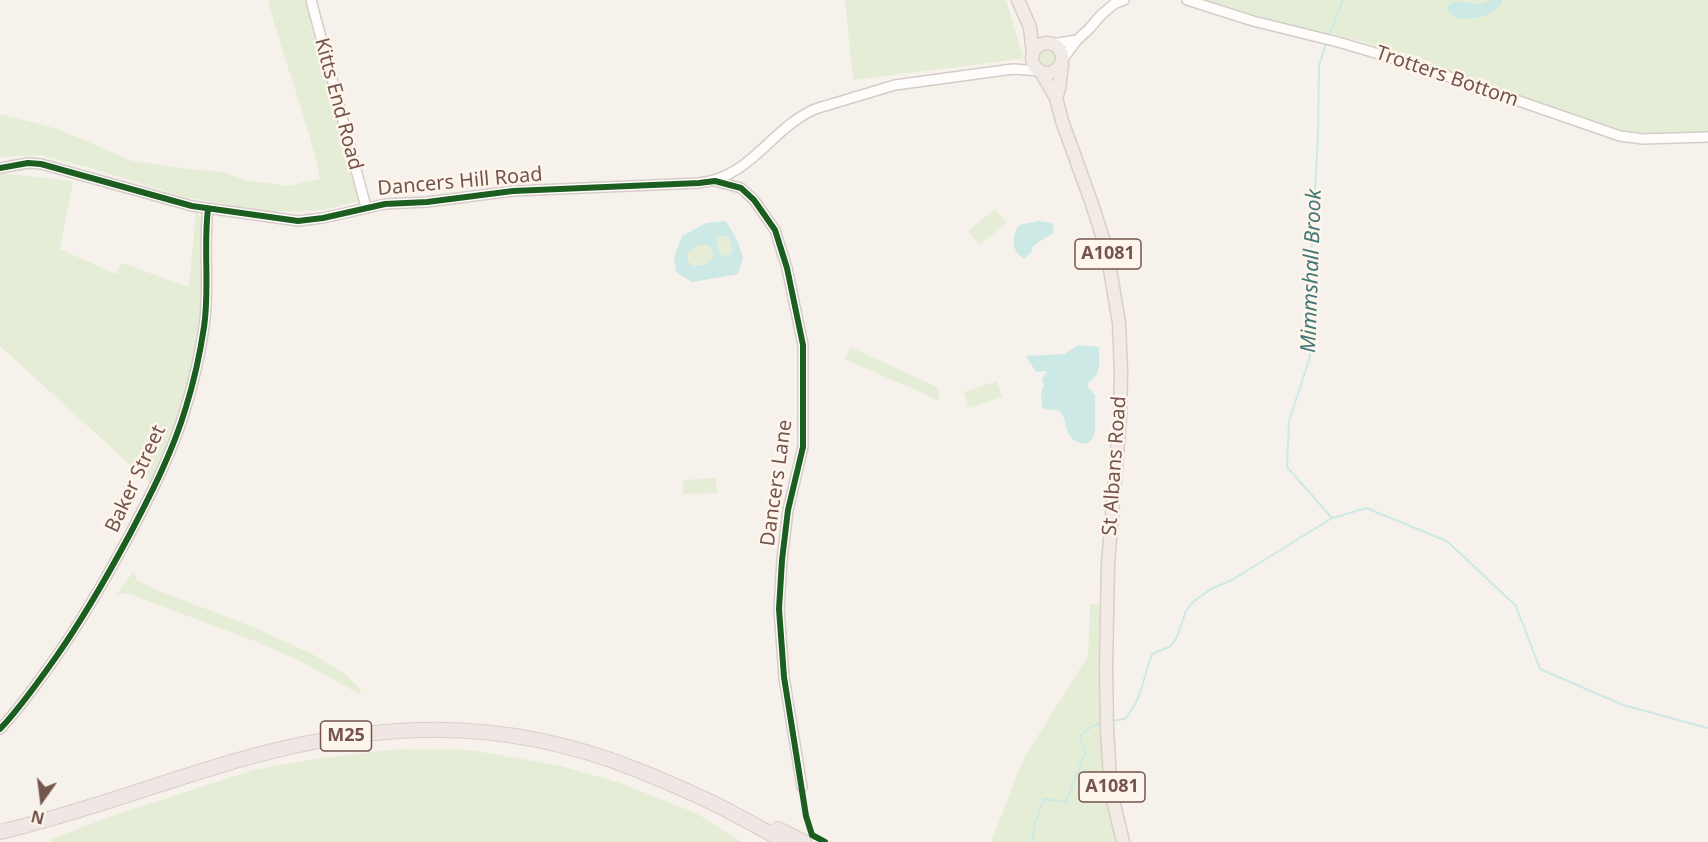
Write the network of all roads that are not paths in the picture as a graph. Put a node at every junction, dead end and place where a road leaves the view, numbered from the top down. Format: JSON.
{"nodes":[{"id":1,"x":311,"y":0,"type":"edge"},
{"id":2,"x":1018,"y":0,"type":"edge"},
{"id":3,"x":1124,"y":0,"type":"edge"},
{"id":4,"x":1187,"y":0,"type":"edge"},
{"id":5,"x":1030,"y":27,"type":"junction"},
{"id":6,"x":1077,"y":40,"type":"junction"},
{"id":7,"x":1052,"y":44,"type":"junction"},
{"id":8,"x":1033,"y":55,"type":"junction"},
{"id":9,"x":1062,"y":61,"type":"junction"},
{"id":10,"x":1013,"y":69,"type":"junction"},
{"id":11,"x":1041,"y":72,"type":"junction"},
{"id":12,"x":1056,"y":98,"type":"junction"},
{"id":13,"x":1708,"y":137,"type":"edge"},
{"id":14,"x":0,"y":168,"type":"edge"},
{"id":15,"x":736,"y":170,"type":"junction"},
{"id":16,"x":715,"y":181,"type":"junction"},
{"id":17,"x":741,"y":188,"type":"junction"},
{"id":18,"x":366,"y":207,"type":"junction"},
{"id":19,"x":208,"y":209,"type":"junction"},
{"id":20,"x":0,"y":729,"type":"edge"},
{"id":21,"x":802,"y":787,"type":"dead end"},
{"id":22,"x":739,"y":816,"type":"junction"},
{"id":23,"x":0,"y":832,"type":"edge"},
{"id":24,"x":786,"y":842,"type":"edge"},
{"id":25,"x":804,"y":842,"type":"edge"},
{"id":26,"x":1123,"y":842,"type":"edge"}],
"edges":[{"from":1,"to":18,"type":"street","name":"Kitts End Road"},
{"from":2,"to":5,"type":"main road"},
{"from":3,"to":6,"type":"street"},
{"from":4,"to":13,"type":"street","name":"Trotters Bottom"},
{"from":5,"to":7,"type":"main road"},
{"from":5,"to":8,"type":"main road"},
{"from":6,"to":7,"type":"street"},
{"from":6,"to":9,"type":"street"},
{"from":7,"to":8,"type":"main road"},
{"from":7,"to":9,"type":"main road"},
{"from":8,"to":10,"type":"street","name":"Dancers Hill Road"},
{"from":8,"to":11,"type":"main road"},
{"from":9,"to":11,"type":"main road"},
{"from":9,"to":12,"type":"main road","name":"St Albans Road","number":"A1081"},
{"from":10,"to":11,"type":"street","name":"Dancers Hill Road"},
{"from":10,"to":15,"type":"street","name":"Dancers Hill Road"},
{"from":11,"to":12,"type":"main road","name":"St Albans Road","number":"A1081"},
{"from":12,"to":26,"type":"main road","name":"St Albans Road","number":"A1081"},
{"from":14,"to":19,"type":"street","name":"Dancers Hill Road"},
{"from":15,"to":16,"type":"street","name":"Dancers Hill Road"},
{"from":15,"to":17,"type":"street","name":"Dancers Lane"},
{"from":16,"to":17,"type":"street"},
{"from":16,"to":18,"type":"street","name":"Dancers Hill Road"},
{"from":17,"to":21,"type":"street","name":"Dancers Lane"},
{"from":18,"to":19,"type":"street","name":"Dancers Hill Road"},
{"from":19,"to":20,"type":"street","name":"Baker Street"},
{"from":22,"to":23,"type":"highway","number":"M25"},
{"from":22,"to":24,"type":"highway","number":"M25"},
{"from":22,"to":25,"type":"highway","number":"M25"}]}
